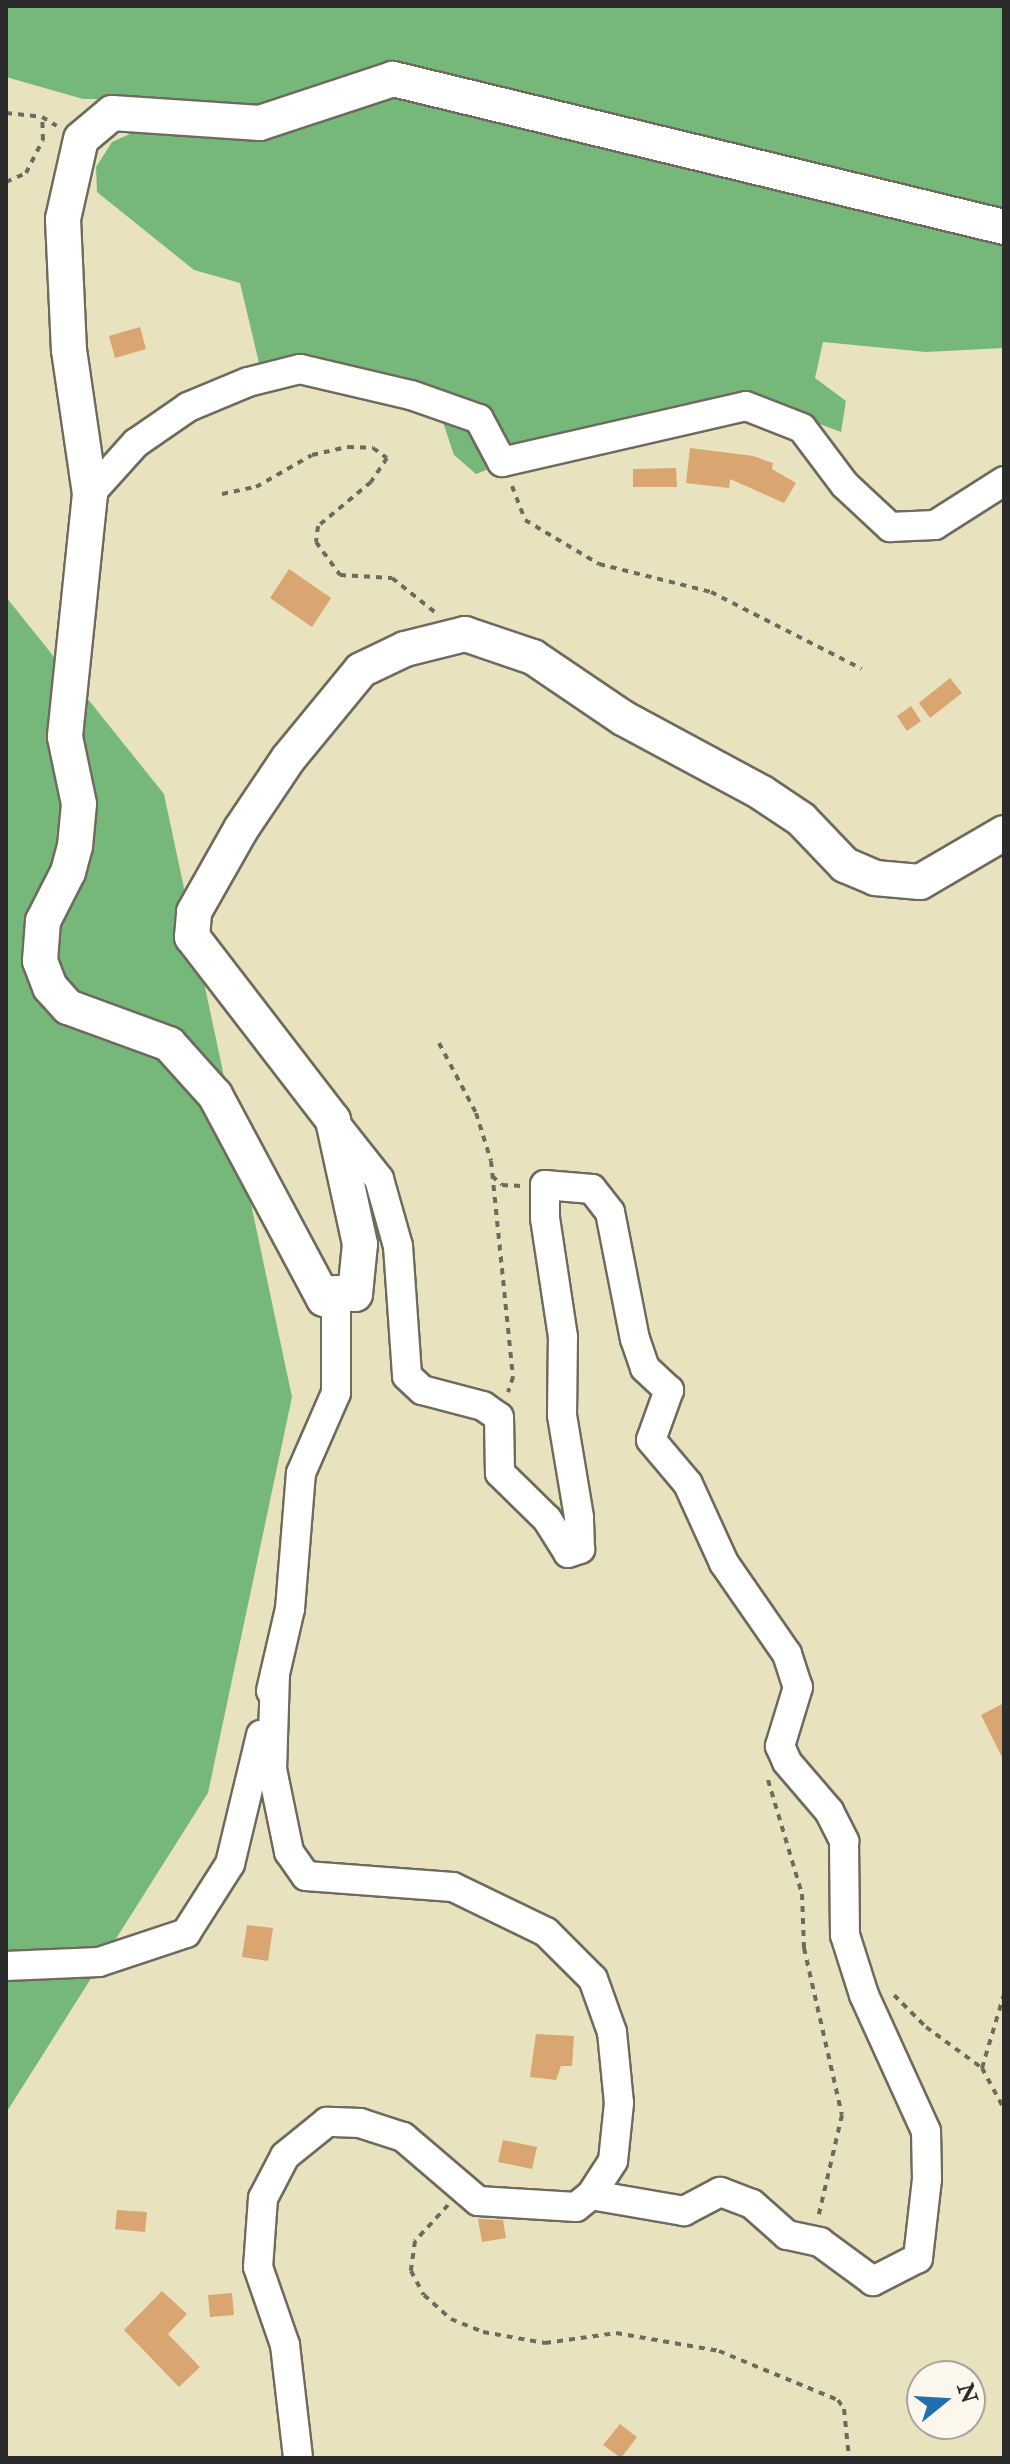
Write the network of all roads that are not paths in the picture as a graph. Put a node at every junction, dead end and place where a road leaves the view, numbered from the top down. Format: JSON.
{"nodes":[{"id":1,"x":1004,"y":227,"type":"edge"},
{"id":2,"x":1004,"y":481,"type":"edge"},
{"id":3,"x":90,"y":494,"type":"junction"},
{"id":4,"x":1004,"y":833,"type":"edge"},
{"id":5,"x":333,"y":1120,"type":"junction"},
{"id":6,"x":336,"y":1293,"type":"junction"},
{"id":7,"x":275,"y":1674,"type":"junction"},
{"id":8,"x":6,"y":1966,"type":"edge"},
{"id":9,"x":591,"y":2195,"type":"junction"},
{"id":10,"x":298,"y":2458,"type":"edge"}],
"edges":[{"from":1,"to":3,"type":"main road"},
{"from":2,"to":3,"type":"street"},
{"from":3,"to":6,"type":"main road"},
{"from":4,"to":5,"type":"main road"},
{"from":5,"to":6,"type":"main road"},
{"from":5,"to":9,"type":"street"},
{"from":6,"to":7,"type":"street"},
{"from":7,"to":8,"type":"street"},
{"from":7,"to":9,"type":"street"},
{"from":9,"to":10,"type":"street"}]}
